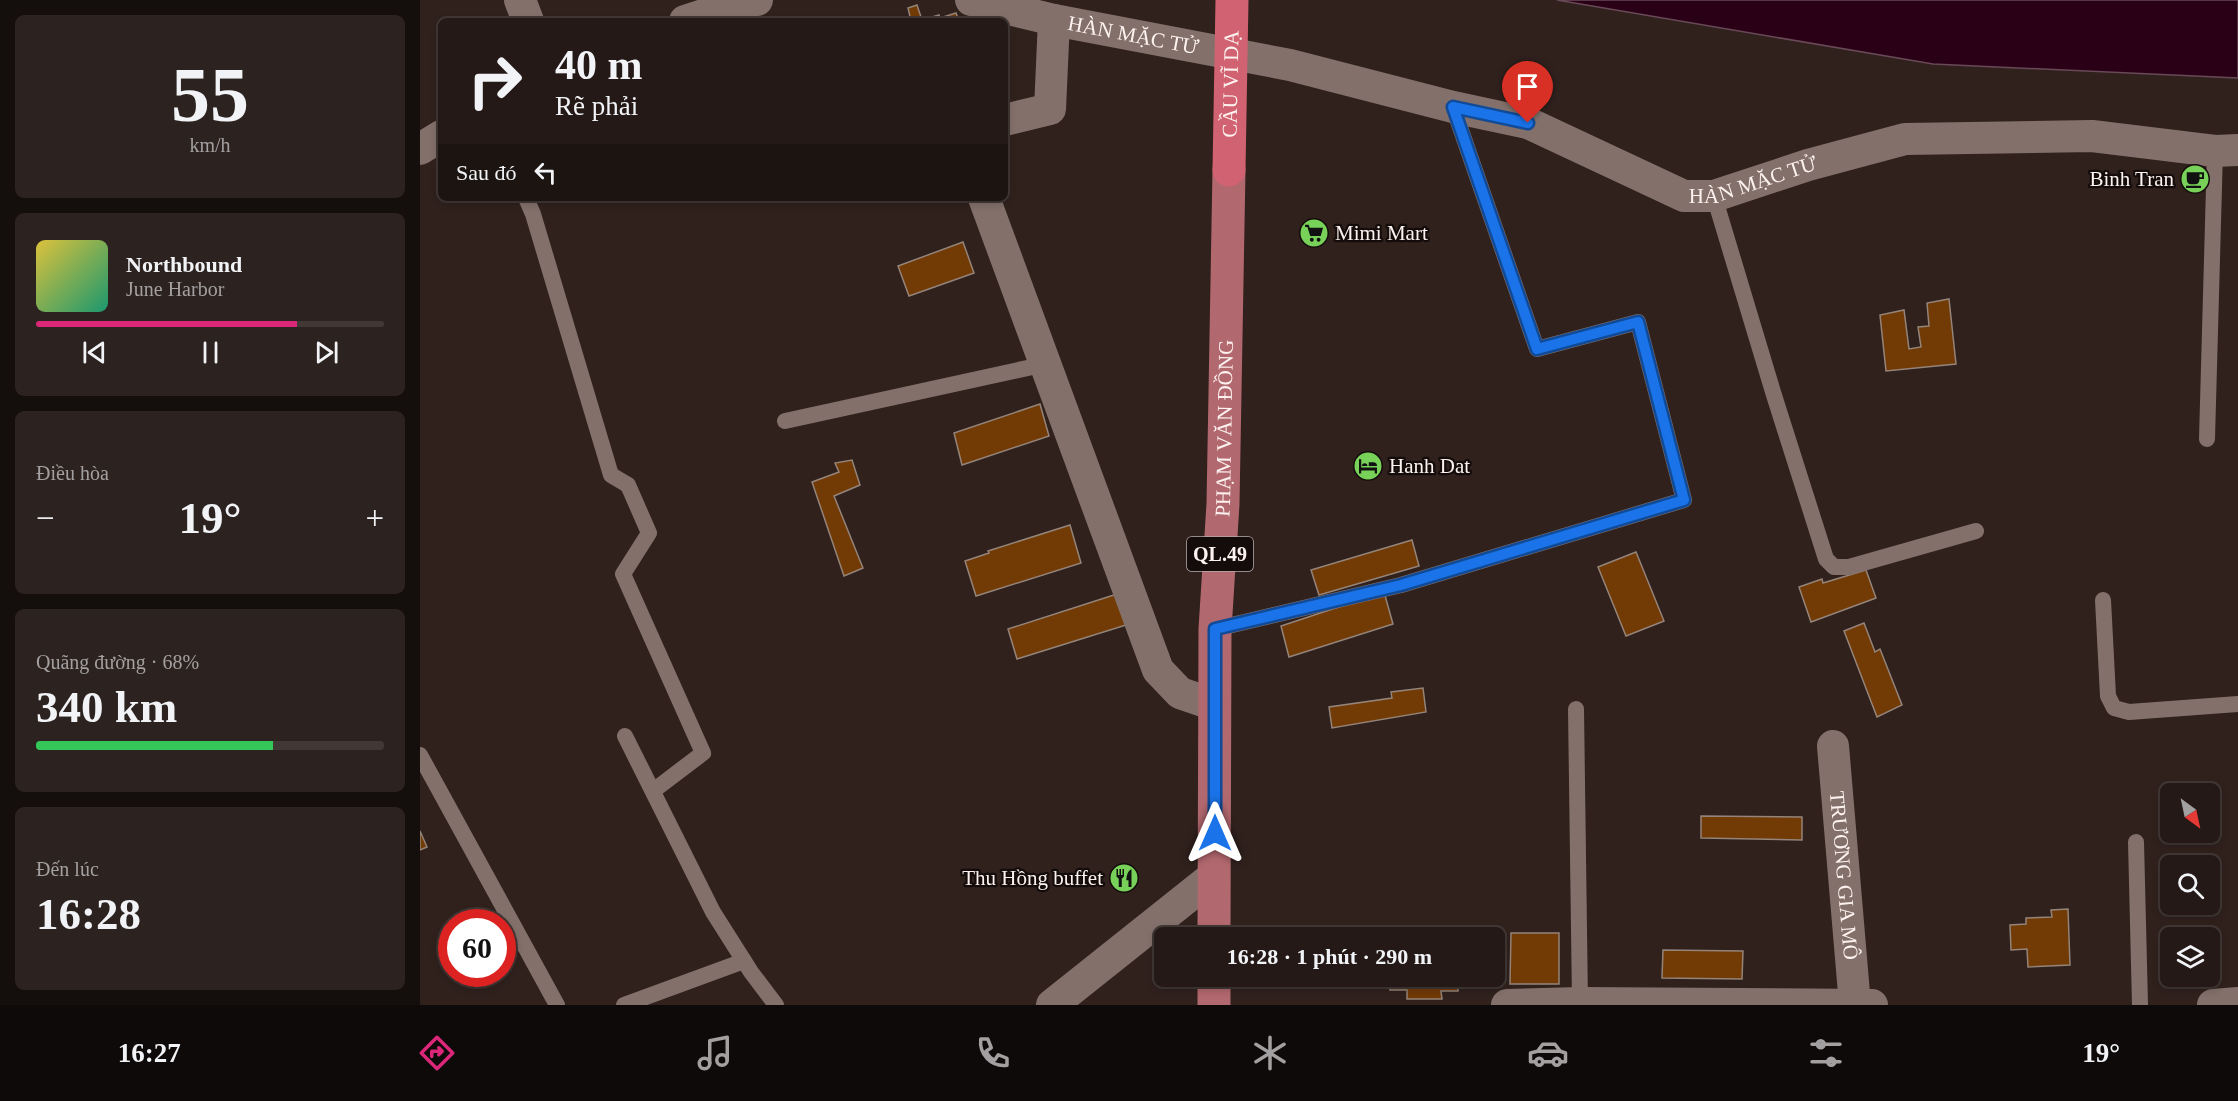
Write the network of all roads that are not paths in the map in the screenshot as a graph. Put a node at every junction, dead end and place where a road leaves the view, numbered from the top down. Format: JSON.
{"nodes":[{"id":1,"x":520,"y":0,"type":"edge"},
{"id":2,"x":757,"y":0,"type":"edge"},
{"id":3,"x":971,"y":0,"type":"edge"},
{"id":4,"x":1232,"y":0,"type":"edge"},
{"id":5,"x":527,"y":18,"type":"edge"},
{"id":6,"x":694,"y":18,"type":"edge"},
{"id":7,"x":1054,"y":21,"type":"junction"},
{"id":8,"x":1453,"y":107,"type":"junction"},
{"id":9,"x":1008,"y":119,"type":"edge"},
{"id":10,"x":438,"y":138,"type":"edge"},
{"id":11,"x":420,"y":149,"type":"edge"},
{"id":12,"x":2227,"y":151,"type":"edge"},
{"id":13,"x":1228,"y":170,"type":"joint"},
{"id":14,"x":1714,"y":196,"type":"junction"},
{"id":15,"x":527,"y":201,"type":"edge"},
{"id":16,"x":985,"y":201,"type":"edge"},
{"id":17,"x":1046,"y":364,"type":"junction"},
{"id":18,"x":785,"y":421,"type":"dead end"},
{"id":19,"x":2207,"y":439,"type":"dead end"},
{"id":20,"x":1976,"y":531,"type":"dead end"},
{"id":21,"x":2103,"y":600,"type":"dead end"},
{"id":22,"x":1215,"y":629,"type":"junction"},
{"id":23,"x":2238,"y":704,"type":"edge"},
{"id":24,"x":1215,"y":705,"type":"junction"},
{"id":25,"x":1576,"y":709,"type":"dead end"},
{"id":26,"x":625,"y":736,"type":"dead end"},
{"id":27,"x":1833,"y":746,"type":"dead end"},
{"id":28,"x":420,"y":755,"type":"edge"},
{"id":29,"x":653,"y":791,"type":"junction"},
{"id":30,"x":2136,"y":842,"type":"dead end"},
{"id":31,"x":1214,"y":876,"type":"junction"},
{"id":32,"x":1214,"y":927,"type":"edge"},
{"id":33,"x":744,"y":961,"type":"junction"},
{"id":34,"x":1214,"y":987,"type":"edge"},
{"id":35,"x":2238,"y":1003,"type":"edge"},
{"id":36,"x":1580,"y":1004,"type":"edge"},
{"id":37,"x":557,"y":1005,"type":"edge"},
{"id":38,"x":624,"y":1005,"type":"edge"},
{"id":39,"x":776,"y":1005,"type":"edge"},
{"id":40,"x":1053,"y":1005,"type":"edge"},
{"id":41,"x":1215,"y":1005,"type":"edge"},
{"id":42,"x":1507,"y":1005,"type":"edge"},
{"id":43,"x":1855,"y":1005,"type":"edge"},
{"id":44,"x":1872,"y":1005,"type":"edge"},
{"id":45,"x":2140,"y":1005,"type":"edge"},
{"id":46,"x":2213,"y":1005,"type":"edge"}],
"edges":[{"from":1,"to":5,"type":"street"},
{"from":2,"to":6,"type":"street"},
{"from":3,"to":7,"type":"street","name":"HÀN MẶC TỬ"},
{"from":4,"to":13,"type":"highway","name":"CẦU VĨ DẠ","number":"QL.49"},
{"from":7,"to":8,"type":"street","name":"HÀN MẶC TỬ"},
{"from":7,"to":9,"type":"street"},
{"from":8,"to":14,"type":"street","name":"HÀN MẶC TỬ"},
{"from":8,"to":22,"type":"lane"},
{"from":10,"to":11,"type":"street"},
{"from":12,"to":14,"type":"street","name":"HÀN MẶC TỬ"},
{"from":12,"to":19,"type":"lane"},
{"from":13,"to":22,"type":"main road","name":"PHẠM VĂN ĐỒNG","number":"QL.49"},
{"from":14,"to":20,"type":"lane"},
{"from":15,"to":29,"type":"lane"},
{"from":16,"to":17,"type":"street"},
{"from":17,"to":18,"type":"lane"},
{"from":17,"to":24,"type":"street"},
{"from":21,"to":23,"type":"lane"},
{"from":22,"to":24,"type":"main road","name":"PHẠM VĂN ĐỒNG","number":"QL.49"},
{"from":24,"to":31,"type":"main road","name":"PHẠM VĂN ĐỒNG","number":"QL.49"},
{"from":25,"to":36,"type":"lane"},
{"from":26,"to":29,"type":"lane"},
{"from":27,"to":43,"type":"street","name":"TRƯƠNG GIA MÔ"},
{"from":28,"to":37,"type":"lane"},
{"from":29,"to":33,"type":"lane"},
{"from":30,"to":45,"type":"lane"},
{"from":31,"to":32,"type":"main road","name":"PHẠM VĂN ĐỒNG","number":"QL.49"},
{"from":31,"to":40,"type":"street"},
{"from":33,"to":38,"type":"lane"},
{"from":33,"to":39,"type":"lane"},
{"from":34,"to":41,"type":"main road"},
{"from":35,"to":46,"type":"street"},
{"from":36,"to":42,"type":"street"},
{"from":36,"to":43,"type":"street"},
{"from":43,"to":44,"type":"street"}]}
